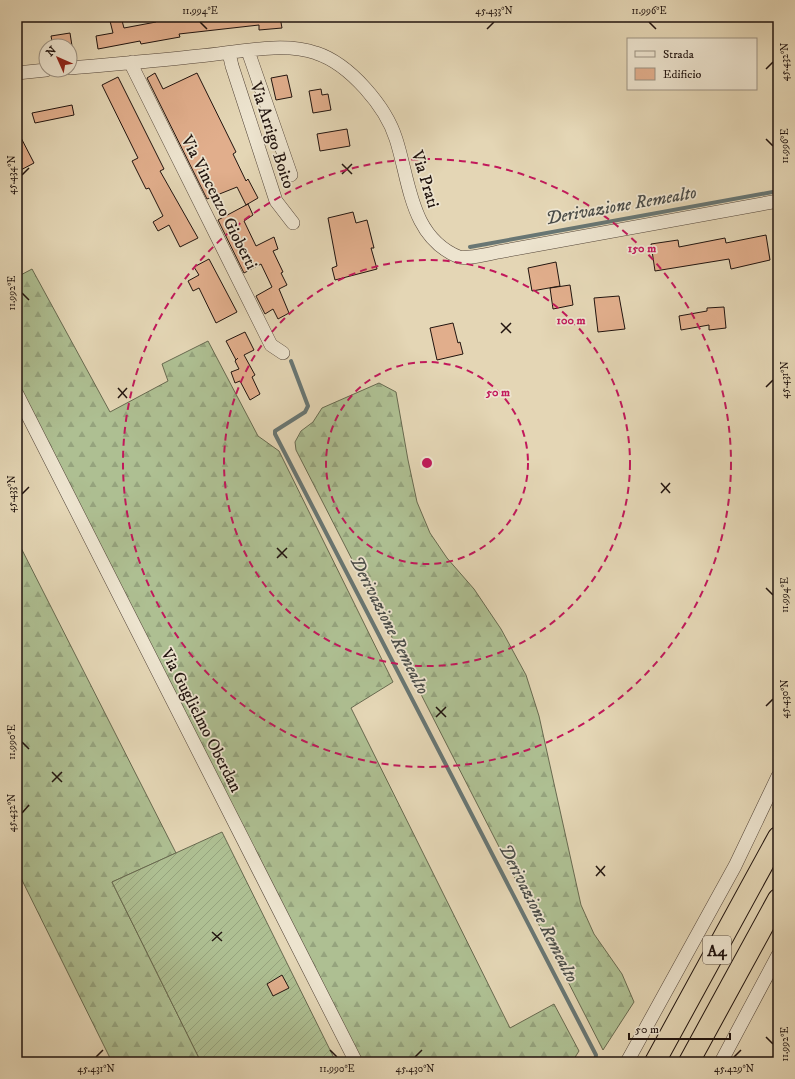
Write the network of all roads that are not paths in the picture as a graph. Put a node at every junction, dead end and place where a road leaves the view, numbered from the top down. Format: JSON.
{"nodes":[{"id":1,"x":248,"y":51,"type":"junction"},
{"id":2,"x":229,"y":53,"type":"junction"},
{"id":3,"x":132,"y":62,"type":"junction"},
{"id":4,"x":78,"y":67,"type":"edge"},
{"id":5,"x":38,"y":71,"type":"edge"},
{"id":6,"x":17,"y":73,"type":"edge"},
{"id":7,"x":291,"y":175,"type":"dead end"},
{"id":8,"x":778,"y":201,"type":"edge"},
{"id":9,"x":293,"y":223,"type":"dead end"},
{"id":10,"x":283,"y":353,"type":"dead end"},
{"id":11,"x":17,"y":394,"type":"edge"},
{"id":12,"x":778,"y":776,"type":"edge"},
{"id":13,"x":778,"y":837,"type":"edge"},
{"id":14,"x":778,"y":899,"type":"edge"},
{"id":15,"x":778,"y":955,"type":"edge"},
{"id":16,"x":356,"y":1062,"type":"edge"},
{"id":17,"x":627,"y":1062,"type":"edge"},
{"id":18,"x":655,"y":1062,"type":"edge"},
{"id":19,"x":689,"y":1062,"type":"edge"},
{"id":20,"x":721,"y":1062,"type":"edge"}],
"edges":[{"from":1,"to":2,"type":"street","name":"Via Prati"},
{"from":1,"to":7,"type":"street"},
{"from":1,"to":8,"type":"street","name":"Via Prati"},
{"from":2,"to":3,"type":"street","name":"Via Prati"},
{"from":2,"to":9,"type":"street","name":"Via Arrigo Boito"},
{"from":3,"to":4,"type":"street","name":"Via Prati"},
{"from":3,"to":10,"type":"street","name":"Via Vincenzo Gioberti"},
{"from":5,"to":6,"type":"street"},
{"from":11,"to":16,"type":"street","name":"Via Guglielmo Oberdan"},
{"from":12,"to":17,"type":"street"},
{"from":13,"to":18,"type":"highway","number":"A4"},
{"from":14,"to":19,"type":"highway","number":"A4"},
{"from":15,"to":20,"type":"street"}]}
